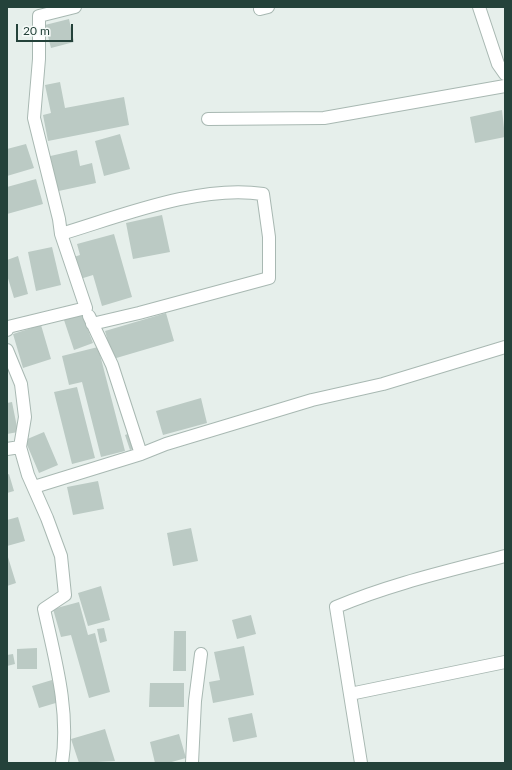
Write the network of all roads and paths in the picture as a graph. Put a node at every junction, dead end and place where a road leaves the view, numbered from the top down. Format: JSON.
{"nodes":[{"id":1,"x":75,"y":7,"type":"edge"},
{"id":2,"x":479,"y":7,"type":"edge"},
{"id":3,"x":505,"y":74,"type":"edge"},
{"id":4,"x":505,"y":86,"type":"edge"},
{"id":5,"x":208,"y":119,"type":"dead end"},
{"id":6,"x":61,"y":234,"type":"junction"},
{"id":7,"x":86,"y":308,"type":"junction"},
{"id":8,"x":92,"y":324,"type":"junction"},
{"id":9,"x":7,"y":330,"type":"edge"},
{"id":10,"x":505,"y":348,"type":"edge"},
{"id":11,"x":7,"y":350,"type":"edge"},
{"id":12,"x":20,"y":447,"type":"junction"},
{"id":13,"x":7,"y":449,"type":"edge"},
{"id":14,"x":141,"y":454,"type":"junction"},
{"id":15,"x":34,"y":487,"type":"junction"},
{"id":16,"x":505,"y":556,"type":"edge"},
{"id":17,"x":201,"y":654,"type":"dead end"},
{"id":18,"x":505,"y":662,"type":"edge"},
{"id":19,"x":350,"y":694,"type":"junction"},
{"id":20,"x":62,"y":763,"type":"edge"},
{"id":21,"x":192,"y":763,"type":"edge"},
{"id":22,"x":361,"y":763,"type":"edge"}],
"edges":[{"from":1,"to":6,"type":"street"},
{"from":2,"to":3,"type":"street"},
{"from":4,"to":5,"type":"street"},
{"from":6,"to":7,"type":"street"},
{"from":6,"to":8,"type":"street"},
{"from":7,"to":8,"type":"street"},
{"from":7,"to":9,"type":"street"},
{"from":8,"to":14,"type":"street"},
{"from":10,"to":14,"type":"street"},
{"from":11,"to":12,"type":"street"},
{"from":12,"to":13,"type":"street"},
{"from":12,"to":15,"type":"street"},
{"from":14,"to":15,"type":"street"},
{"from":15,"to":20,"type":"street"},
{"from":16,"to":19,"type":"street"},
{"from":17,"to":21,"type":"street"},
{"from":18,"to":19,"type":"street"},
{"from":19,"to":22,"type":"street"}]}
